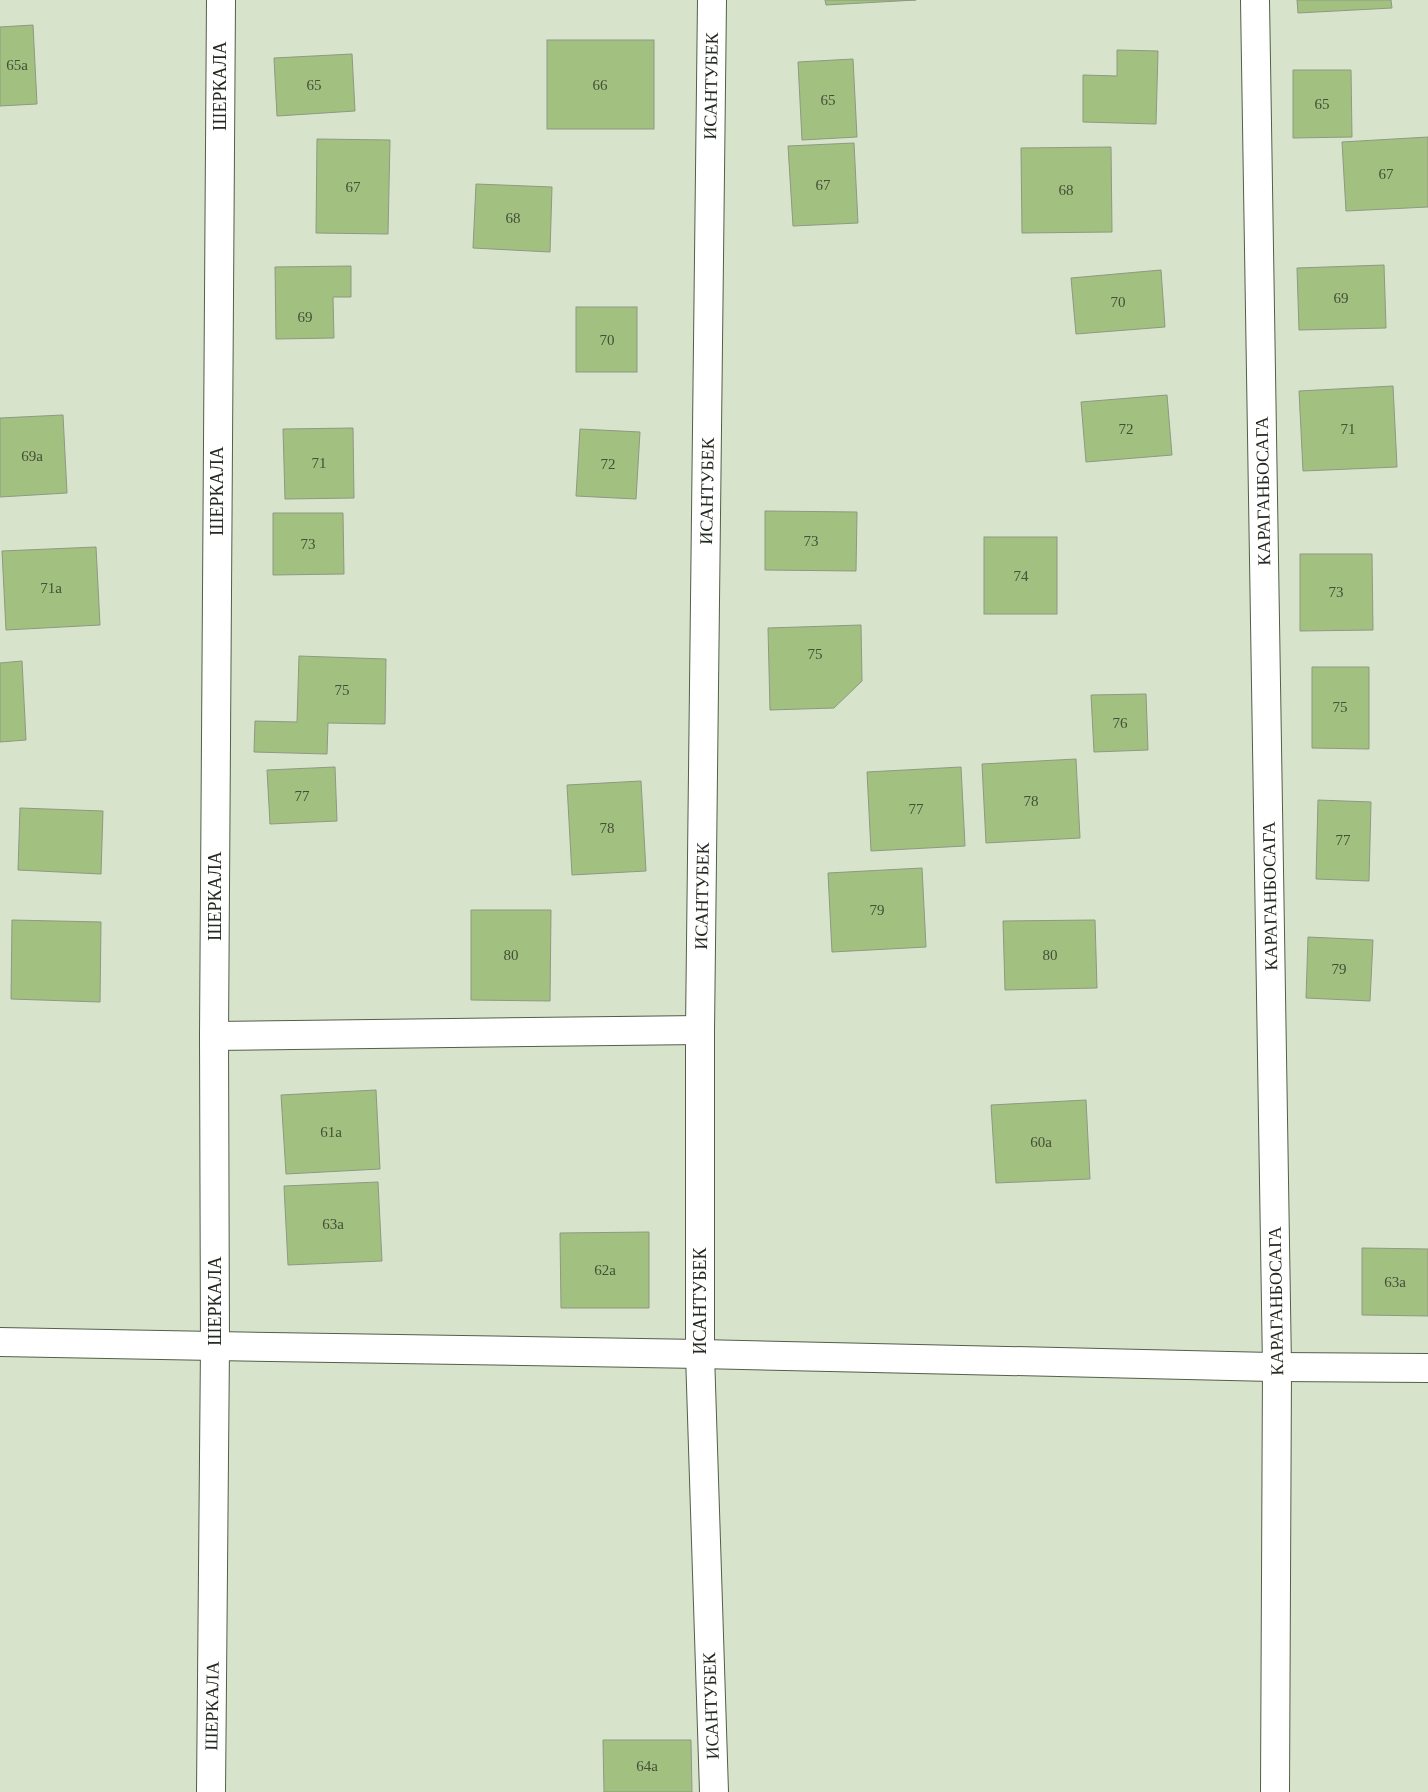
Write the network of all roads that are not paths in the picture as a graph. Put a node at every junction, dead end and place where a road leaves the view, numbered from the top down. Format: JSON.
{"nodes":[{"id":1,"x":221,"y":0,"type":"edge"},
{"id":2,"x":712,"y":0,"type":"edge"},
{"id":3,"x":1255,"y":0,"type":"edge"},
{"id":4,"x":700,"y":1030,"type":"junction"},
{"id":5,"x":214,"y":1036,"type":"junction"},
{"id":6,"x":0,"y":1342,"type":"edge"},
{"id":7,"x":216,"y":1346,"type":"junction"},
{"id":8,"x":700,"y":1354,"type":"junction"},
{"id":9,"x":1278,"y":1367,"type":"junction"},
{"id":10,"x":1428,"y":1368,"type":"edge"},
{"id":11,"x":211,"y":1792,"type":"edge"},
{"id":12,"x":714,"y":1792,"type":"edge"},
{"id":13,"x":1275,"y":1792,"type":"edge"}],
"edges":[{"from":1,"to":5,"type":"street","name":"ШЕРКАЛА"},
{"from":2,"to":4,"type":"street","name":"ИСАНТУБЕК"},
{"from":3,"to":9,"type":"street","name":"КАРАГАНБОСАГА"},
{"from":4,"to":5,"type":"street"},
{"from":4,"to":8,"type":"street","name":"ИСАНТУБЕК"},
{"from":5,"to":7,"type":"street","name":"ШЕРКАЛА"},
{"from":6,"to":7,"type":"street"},
{"from":7,"to":8,"type":"street"},
{"from":7,"to":11,"type":"street","name":"ШЕРКАЛА"},
{"from":8,"to":9,"type":"street"},
{"from":8,"to":12,"type":"street","name":"ИСАНТУБЕК"},
{"from":9,"to":10,"type":"street"},
{"from":9,"to":13,"type":"street","name":"КАРАГАНБОСАГА"}]}
